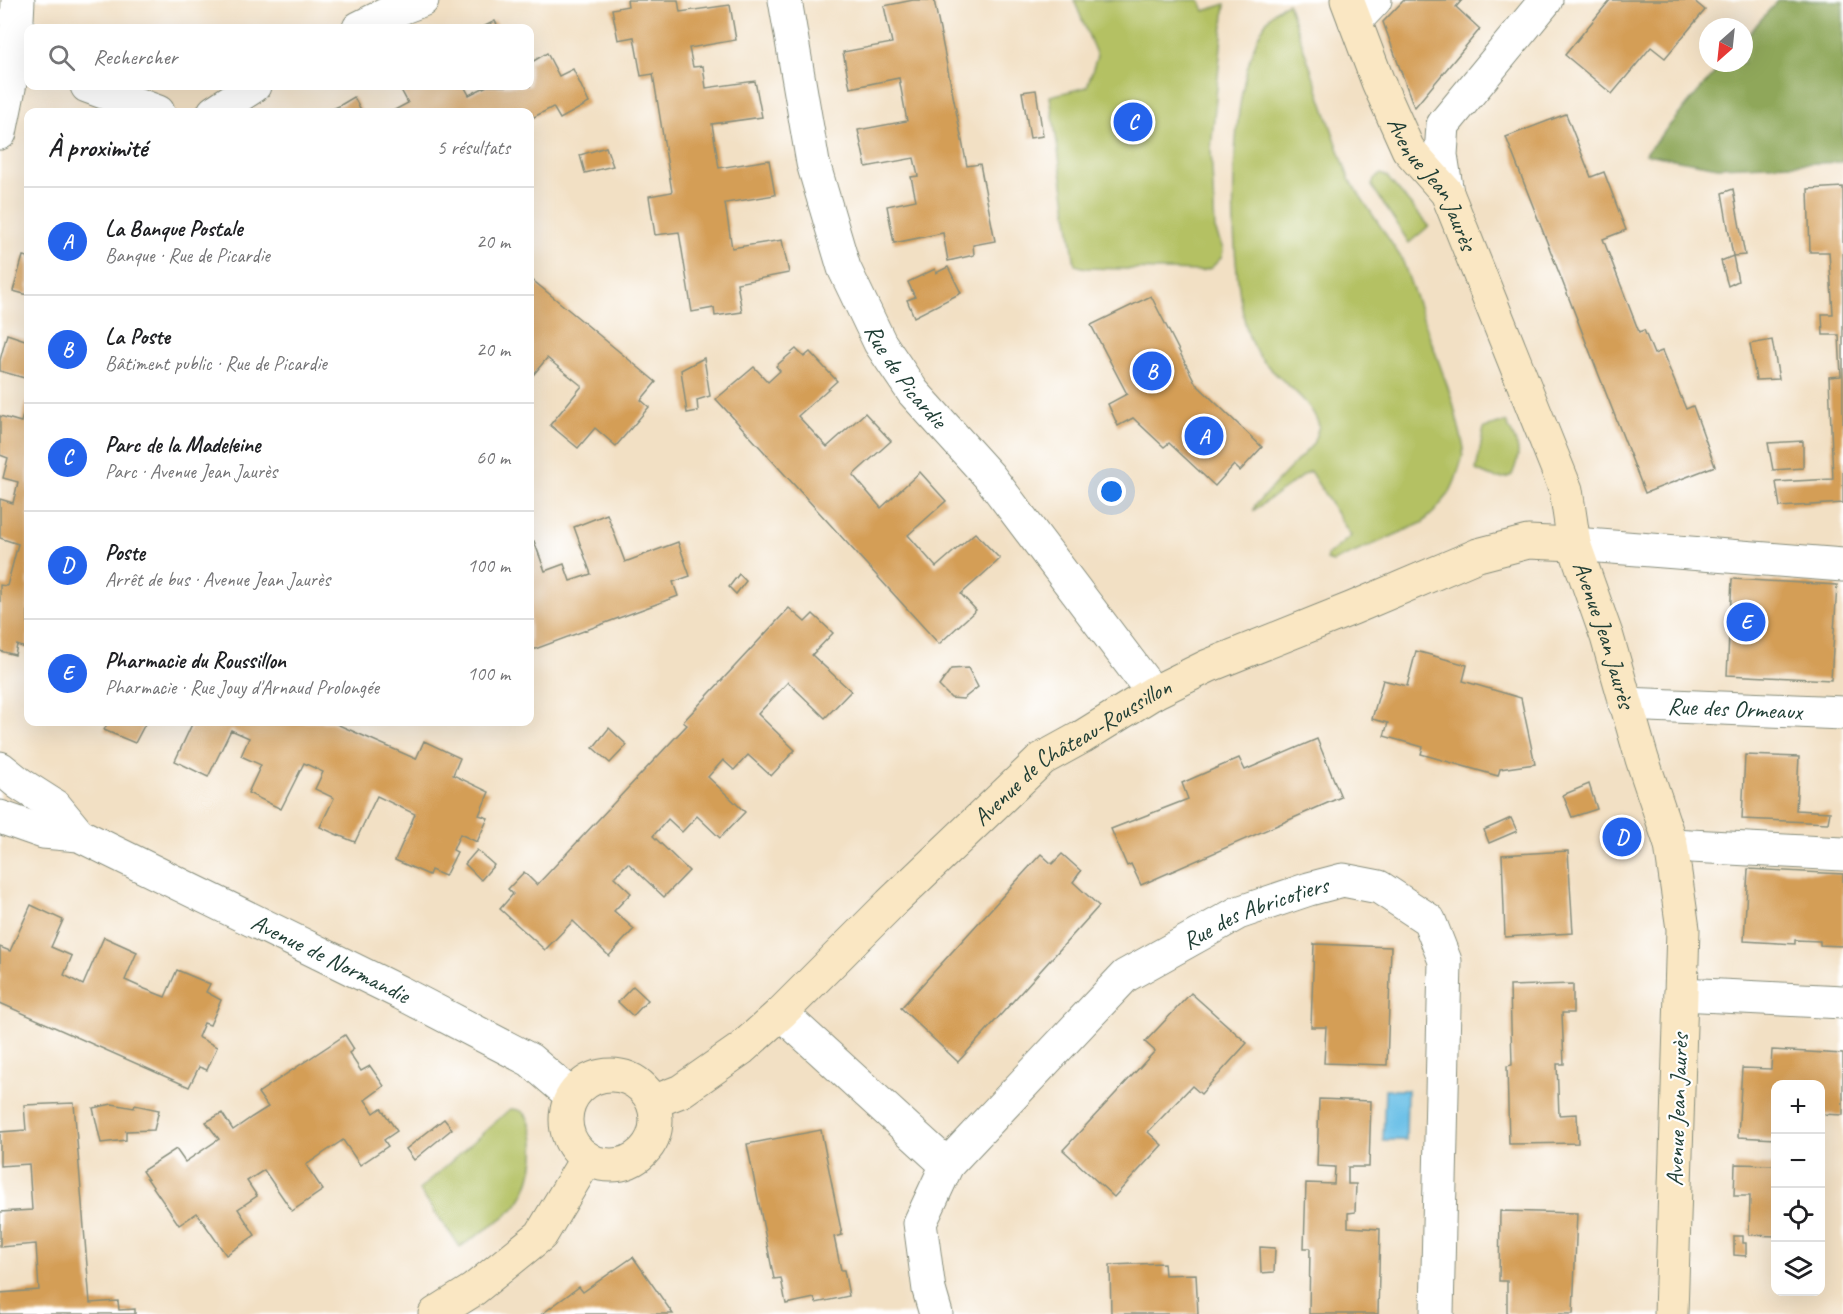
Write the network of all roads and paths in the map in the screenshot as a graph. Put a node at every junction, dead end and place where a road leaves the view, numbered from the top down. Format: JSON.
{"nodes":[{"id":1,"x":18,"y":0,"type":"edge"},
{"id":2,"x":422,"y":0,"type":"edge"},
{"id":3,"x":785,"y":0,"type":"edge"},
{"id":4,"x":1546,"y":0,"type":"edge"},
{"id":5,"x":1359,"y":7,"type":"edge"},
{"id":6,"x":366,"y":24,"type":"edge"},
{"id":7,"x":22,"y":60,"type":"edge"},
{"id":8,"x":98,"y":90,"type":"edge"},
{"id":9,"x":248,"y":90,"type":"edge"},
{"id":10,"x":147,"y":108,"type":"edge"},
{"id":11,"x":220,"y":108,"type":"edge"},
{"id":12,"x":0,"y":133,"type":"edge"},
{"id":13,"x":1447,"y":193,"type":"junction"},
{"id":14,"x":1574,"y":544,"type":"junction"},
{"id":15,"x":1843,"y":565,"type":"edge"},
{"id":16,"x":1153,"y":693,"type":"junction"},
{"id":17,"x":1625,"y":704,"type":"junction"},
{"id":18,"x":1843,"y":713,"type":"edge"},
{"id":19,"x":0,"y":768,"type":"edge"},
{"id":20,"x":0,"y":817,"type":"edge"},
{"id":21,"x":79,"y":835,"type":"junction"},
{"id":22,"x":1671,"y":845,"type":"junction"},
{"id":23,"x":1843,"y":854,"type":"edge"},
{"id":24,"x":1681,"y":994,"type":"junction"},
{"id":25,"x":1843,"y":1002,"type":"edge"},
{"id":26,"x":781,"y":1013,"type":"junction"},
{"id":27,"x":572,"y":1096,"type":"junction"},
{"id":28,"x":653,"y":1102,"type":"junction"},
{"id":29,"x":587,"y":1158,"type":"junction"},
{"id":30,"x":947,"y":1164,"type":"junction"},
{"id":31,"x":435,"y":1314,"type":"edge"},
{"id":32,"x":936,"y":1314,"type":"edge"},
{"id":33,"x":1437,"y":1314,"type":"edge"},
{"id":34,"x":1671,"y":1314,"type":"edge"}],
"edges":[{"from":1,"to":7,"type":"street"},
{"from":2,"to":6,"type":"street"},
{"from":3,"to":16,"type":"street","name":"Rue de Picardie"},
{"from":4,"to":13,"type":"street"},
{"from":5,"to":13,"type":"street","name":"Avenue Jean Jaurès"},
{"from":7,"to":12,"type":"street"},
{"from":8,"to":10,"type":"street"},
{"from":9,"to":11,"type":"street"},
{"from":13,"to":14,"type":"street","name":"Avenue Jean Jaurès"},
{"from":14,"to":15,"type":"street"},
{"from":14,"to":16,"type":"street","name":"Avenue de Château-Roussillon"},
{"from":14,"to":17,"type":"street","name":"Avenue Jean Jaurès"},
{"from":16,"to":26,"type":"street","name":"Avenue de Château-Roussillon"},
{"from":17,"to":18,"type":"street","name":"Rue des Ormeaux"},
{"from":17,"to":22,"type":"street","name":"Avenue Jean Jaurès"},
{"from":19,"to":21,"type":"street","name":"Avenue de Normandie"},
{"from":20,"to":21,"type":"street","name":"Avenue de Normandie"},
{"from":21,"to":27,"type":"street","name":"Avenue de Normandie"},
{"from":22,"to":23,"type":"street"},
{"from":22,"to":24,"type":"street","name":"Avenue Jean Jaurès"},
{"from":24,"to":25,"type":"street"},
{"from":24,"to":34,"type":"street","name":"Avenue Jean Jaurès"},
{"from":26,"to":28,"type":"street","name":"Avenue de Château-Roussillon"},
{"from":26,"to":30,"type":"street"},
{"from":27,"to":28,"type":"street"},
{"from":27,"to":29,"type":"street"},
{"from":28,"to":29,"type":"street"},
{"from":29,"to":31,"type":"street"},
{"from":30,"to":32,"type":"street","name":"Rue des Abricotiers"},
{"from":30,"to":33,"type":"street","name":"Rue des Abricotiers"}]}
